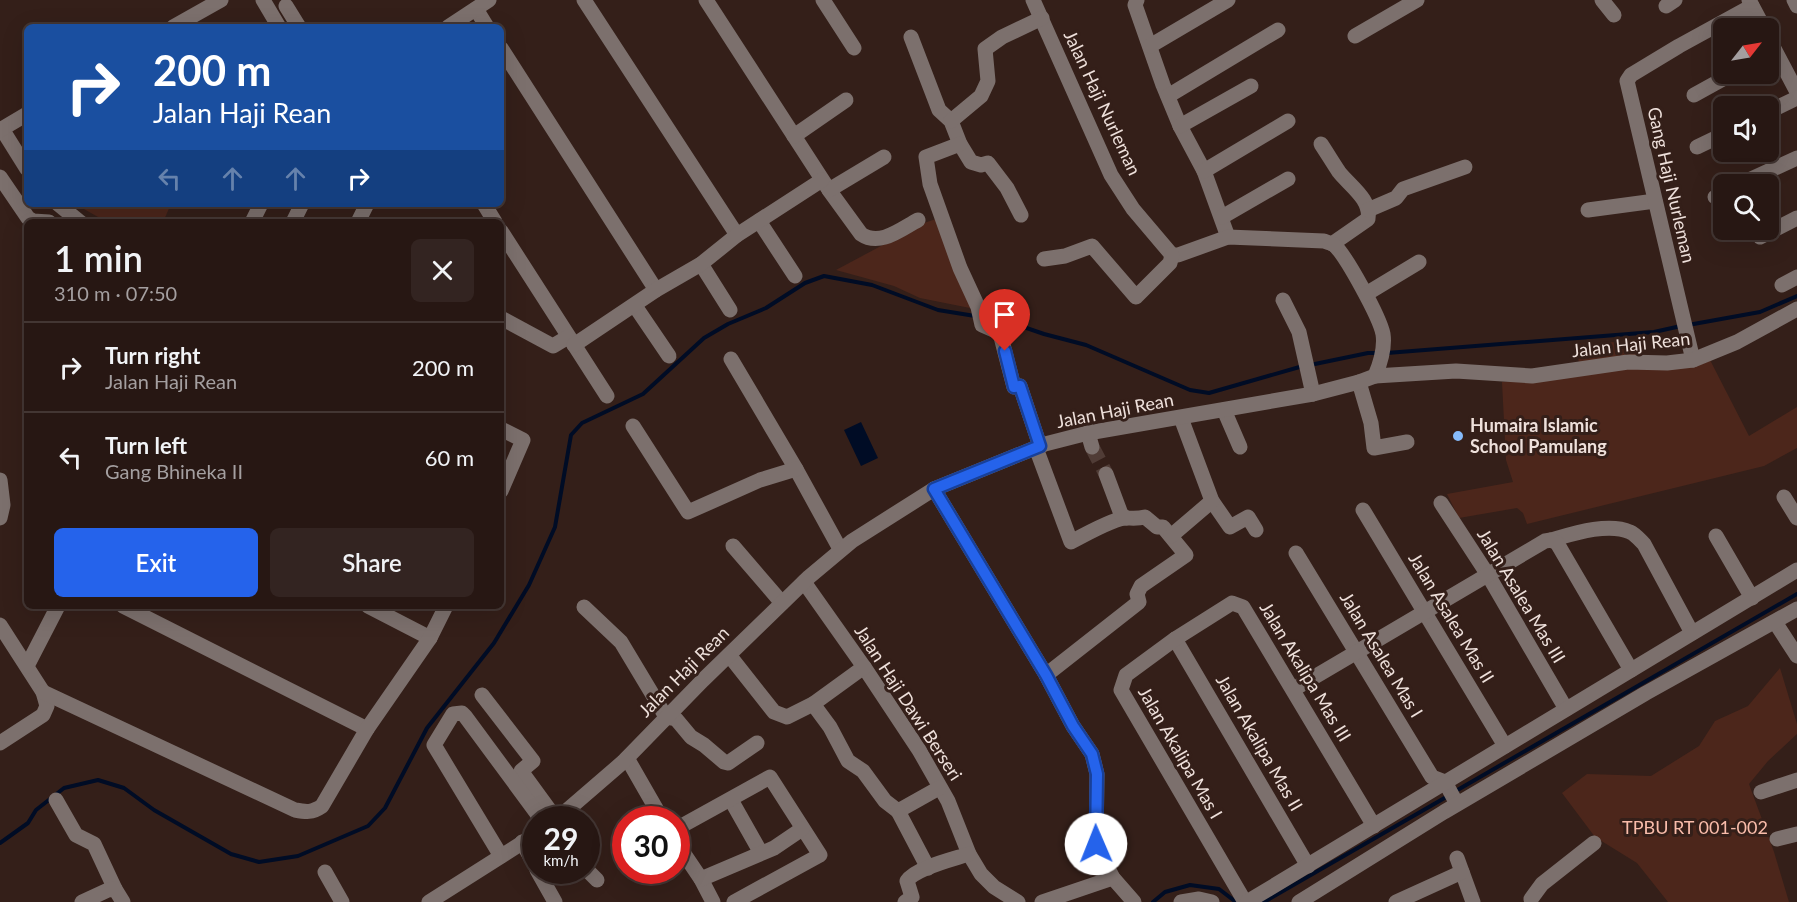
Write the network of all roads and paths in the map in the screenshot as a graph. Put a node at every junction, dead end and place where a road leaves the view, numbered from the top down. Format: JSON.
{"nodes":[{"id":1,"x":221,"y":0,"type":"edge"},
{"id":2,"x":263,"y":0,"type":"edge"},
{"id":3,"x":489,"y":0,"type":"edge"},
{"id":4,"x":584,"y":0,"type":"edge"},
{"id":5,"x":706,"y":0,"type":"edge"},
{"id":6,"x":823,"y":0,"type":"edge"},
{"id":7,"x":1034,"y":0,"type":"edge"},
{"id":8,"x":1137,"y":0,"type":"edge"},
{"id":9,"x":1228,"y":0,"type":"edge"},
{"id":10,"x":1417,"y":0,"type":"edge"},
{"id":11,"x":1602,"y":0,"type":"edge"},
{"id":12,"x":1794,"y":0,"type":"edge"},
{"id":13,"x":1750,"y":3,"type":"edge"},
{"id":14,"x":286,"y":6,"type":"dead end"},
{"id":15,"x":1797,"y":6,"type":"edge"},
{"id":16,"x":476,"y":9,"type":"junction"},
{"id":17,"x":1614,"y":15,"type":"dead end"},
{"id":18,"x":1042,"y":18,"type":"junction"},
{"id":19,"x":1758,"y":18,"type":"edge"},
{"id":20,"x":178,"y":24,"type":"edge"},
{"id":21,"x":277,"y":24,"type":"edge"},
{"id":22,"x":297,"y":24,"type":"edge"},
{"id":23,"x":453,"y":24,"type":"edge"},
{"id":24,"x":485,"y":24,"type":"edge"},
{"id":25,"x":1278,"y":30,"type":"dead end"},
{"id":26,"x":1355,"y":36,"type":"dead end"},
{"id":27,"x":911,"y":37,"type":"dead end"},
{"id":28,"x":1150,"y":46,"type":"junction"},
{"id":29,"x":854,"y":48,"type":"dead end"},
{"id":30,"x":504,"y":53,"type":"edge"},
{"id":31,"x":1779,"y":60,"type":"edge"},
{"id":32,"x":1714,"y":84,"type":"edge"},
{"id":33,"x":1251,"y":86,"type":"dead end"},
{"id":34,"x":1797,"y":92,"type":"edge"},
{"id":35,"x":1694,"y":95,"type":"dead end"},
{"id":36,"x":1168,"y":96,"type":"junction"},
{"id":37,"x":1797,"y":98,"type":"edge"},
{"id":38,"x":846,"y":100,"type":"dead end"},
{"id":39,"x":1779,"y":107,"type":"edge"},
{"id":40,"x":24,"y":116,"type":"edge"},
{"id":41,"x":951,"y":121,"type":"junction"},
{"id":42,"x":1288,"y":121,"type":"dead end"},
{"id":43,"x":1180,"y":126,"type":"junction"},
{"id":44,"x":1,"y":130,"type":"edge"},
{"id":45,"x":794,"y":136,"type":"junction"},
{"id":46,"x":1713,"y":139,"type":"edge"},
{"id":47,"x":960,"y":144,"type":"junction"},
{"id":48,"x":1321,"y":144,"type":"dead end"},
{"id":49,"x":1697,"y":147,"type":"dead end"},
{"id":50,"x":884,"y":157,"type":"dead end"},
{"id":51,"x":1797,"y":158,"type":"edge"},
{"id":52,"x":24,"y":164,"type":"edge"},
{"id":53,"x":1465,"y":167,"type":"dead end"},
{"id":54,"x":1204,"y":171,"type":"junction"},
{"id":55,"x":1762,"y":174,"type":"edge"},
{"id":56,"x":0,"y":177,"type":"edge"},
{"id":57,"x":1288,"y":179,"type":"dead end"},
{"id":58,"x":826,"y":185,"type":"junction"},
{"id":59,"x":1655,"y":201,"type":"junction"},
{"id":60,"x":62,"y":207,"type":"edge"},
{"id":61,"x":1368,"y":210,"type":"junction"},
{"id":62,"x":1588,"y":210,"type":"dead end"},
{"id":63,"x":1021,"y":215,"type":"dead end"},
{"id":64,"x":1222,"y":217,"type":"junction"},
{"id":65,"x":1797,"y":218,"type":"edge"},
{"id":66,"x":30,"y":219,"type":"edge"},
{"id":67,"x":76,"y":219,"type":"edge"},
{"id":68,"x":918,"y":220,"type":"dead end"},
{"id":69,"x":759,"y":221,"type":"junction"},
{"id":70,"x":1779,"y":227,"type":"edge"},
{"id":71,"x":737,"y":235,"type":"junction"},
{"id":72,"x":504,"y":236,"type":"edge"},
{"id":73,"x":1228,"y":237,"type":"junction"},
{"id":74,"x":1332,"y":244,"type":"junction"},
{"id":75,"x":1172,"y":255,"type":"junction"},
{"id":76,"x":1044,"y":259,"type":"dead end"},
{"id":77,"x":1419,"y":262,"type":"dead end"},
{"id":78,"x":701,"y":264,"type":"junction"},
{"id":79,"x":795,"y":276,"type":"dead end"},
{"id":80,"x":1797,"y":277,"type":"edge"},
{"id":81,"x":1782,"y":285,"type":"dead end"},
{"id":82,"x":656,"y":290,"type":"junction"},
{"id":83,"x":1366,"y":294,"type":"junction"},
{"id":84,"x":1283,"y":300,"type":"dead end"},
{"id":85,"x":635,"y":306,"type":"junction"},
{"id":86,"x":1797,"y":309,"type":"edge"},
{"id":87,"x":730,"y":310,"type":"dead end"},
{"id":88,"x":504,"y":320,"type":"edge"},
{"id":89,"x":571,"y":341,"type":"junction"},
{"id":90,"x":669,"y":356,"type":"dead end"},
{"id":91,"x":731,"y":358,"type":"dead end"},
{"id":92,"x":1693,"y":360,"type":"junction"},
{"id":93,"x":1377,"y":370,"type":"junction"},
{"id":94,"x":1359,"y":382,"type":"junction"},
{"id":95,"x":1313,"y":394,"type":"junction"},
{"id":96,"x":607,"y":396,"type":"dead end"},
{"id":97,"x":1224,"y":410,"type":"junction"},
{"id":98,"x":1180,"y":418,"type":"junction"},
{"id":99,"x":633,"y":426,"type":"dead end"},
{"id":100,"x":504,"y":430,"type":"edge"},
{"id":101,"x":1407,"y":442,"type":"dead end"},
{"id":102,"x":1038,"y":447,"type":"junction"},
{"id":103,"x":1240,"y":447,"type":"dead end"},
{"id":104,"x":796,"y":470,"type":"junction"},
{"id":105,"x":1106,"y":474,"type":"tunnel mouth"},
{"id":106,"x":0,"y":480,"type":"edge"},
{"id":107,"x":504,"y":484,"type":"edge"},
{"id":108,"x":934,"y":489,"type":"junction"},
{"id":109,"x":1784,"y":497,"type":"dead end"},
{"id":110,"x":1212,"y":501,"type":"junction"},
{"id":111,"x":1441,"y":503,"type":"dead end"},
{"id":112,"x":1363,"y":510,"type":"dead end"},
{"id":113,"x":0,"y":518,"type":"edge"},
{"id":114,"x":1126,"y":518,"type":"junction"},
{"id":115,"x":1797,"y":518,"type":"edge"},
{"id":116,"x":1256,"y":530,"type":"dead end"},
{"id":117,"x":1171,"y":536,"type":"junction"},
{"id":118,"x":1716,"y":536,"type":"dead end"},
{"id":119,"x":1551,"y":540,"type":"junction"},
{"id":120,"x":733,"y":546,"type":"dead end"},
{"id":121,"x":840,"y":549,"type":"junction"},
{"id":122,"x":1296,"y":554,"type":"dead end"},
{"id":123,"x":1797,"y":570,"type":"edge"},
{"id":124,"x":1488,"y":575,"type":"junction"},
{"id":125,"x":804,"y":582,"type":"junction"},
{"id":126,"x":1752,"y":598,"type":"junction"},
{"id":127,"x":782,"y":603,"type":"junction"},
{"id":128,"x":584,"y":607,"type":"dead end"},
{"id":129,"x":56,"y":609,"type":"edge"},
{"id":130,"x":129,"y":609,"type":"edge"},
{"id":131,"x":374,"y":609,"type":"edge"},
{"id":132,"x":444,"y":609,"type":"edge"},
{"id":133,"x":1797,"y":609,"type":"edge"},
{"id":134,"x":1425,"y":612,"type":"junction"},
{"id":135,"x":1775,"y":622,"type":"junction"},
{"id":136,"x":0,"y":625,"type":"edge"},
{"id":137,"x":1692,"y":633,"type":"junction"},
{"id":138,"x":430,"y":638,"type":"junction"},
{"id":139,"x":1175,"y":639,"type":"junction"},
{"id":140,"x":1358,"y":652,"type":"junction"},
{"id":141,"x":729,"y":655,"type":"junction"},
{"id":142,"x":1797,"y":656,"type":"edge"},
{"id":143,"x":27,"y":666,"type":"junction"},
{"id":144,"x":864,"y":667,"type":"junction"},
{"id":145,"x":1631,"y":670,"type":"junction"},
{"id":146,"x":1046,"y":675,"type":"junction"},
{"id":147,"x":1294,"y":689,"type":"junction"},
{"id":148,"x":43,"y":693,"type":"junction"},
{"id":149,"x":482,"y":695,"type":"dead end"},
{"id":150,"x":813,"y":704,"type":"junction"},
{"id":151,"x":1566,"y":709,"type":"junction"},
{"id":152,"x":666,"y":717,"type":"junction"},
{"id":153,"x":367,"y":729,"type":"junction"},
{"id":154,"x":0,"y":743,"type":"edge"},
{"id":155,"x":757,"y":743,"type":"dead end"},
{"id":156,"x":1505,"y":746,"type":"junction"},
{"id":157,"x":627,"y":758,"type":"junction"},
{"id":158,"x":1797,"y":780,"type":"edge"},
{"id":159,"x":1436,"y":783,"type":"junction"},
{"id":160,"x":939,"y":788,"type":"junction"},
{"id":161,"x":1761,"y":792,"type":"dead end"},
{"id":162,"x":56,"y":800,"type":"dead end"},
{"id":163,"x":731,"y":800,"type":"junction"},
{"id":164,"x":531,"y":806,"type":"edge"},
{"id":165,"x":547,"y":806,"type":"edge"},
{"id":166,"x":571,"y":806,"type":"edge"},
{"id":167,"x":655,"y":806,"type":"edge"},
{"id":168,"x":1451,"y":808,"type":"junction"},
{"id":169,"x":898,"y":811,"type":"junction"},
{"id":170,"x":690,"y":822,"type":"edge"},
{"id":171,"x":1374,"y":826,"type":"junction"},
{"id":172,"x":802,"y":829,"type":"junction"},
{"id":173,"x":1797,"y":834,"type":"edge"},
{"id":174,"x":1777,"y":839,"type":"dead end"},
{"id":175,"x":522,"y":843,"type":"edge"},
{"id":176,"x":1594,"y":843,"type":"dead end"},
{"id":177,"x":761,"y":853,"type":"junction"},
{"id":178,"x":969,"y":854,"type":"junction"},
{"id":179,"x":501,"y":856,"type":"junction"},
{"id":180,"x":690,"y":863,"type":"edge"},
{"id":181,"x":1308,"y":866,"type":"junction"},
{"id":182,"x":928,"y":868,"type":"junction"},
{"id":183,"x":325,"y":872,"type":"dead end"},
{"id":184,"x":1113,"y":878,"type":"junction"},
{"id":185,"x":701,"y":879,"type":"junction"},
{"id":186,"x":545,"y":884,"type":"edge"},
{"id":187,"x":119,"y":896,"type":"edge"},
{"id":188,"x":1315,"y":898,"type":"edge"},
{"id":189,"x":1529,"y":901,"type":"edge"},
{"id":190,"x":82,"y":902,"type":"edge"},
{"id":191,"x":342,"y":902,"type":"edge"},
{"id":192,"x":429,"y":902,"type":"edge"},
{"id":193,"x":555,"y":902,"type":"edge"},
{"id":194,"x":713,"y":902,"type":"edge"},
{"id":195,"x":734,"y":902,"type":"edge"},
{"id":196,"x":905,"y":902,"type":"edge"},
{"id":197,"x":1018,"y":902,"type":"edge"},
{"id":198,"x":1042,"y":902,"type":"edge"},
{"id":199,"x":1134,"y":902,"type":"edge"},
{"id":200,"x":1181,"y":902,"type":"edge"},
{"id":201,"x":1212,"y":902,"type":"edge"},
{"id":202,"x":1246,"y":902,"type":"edge"},
{"id":203,"x":1299,"y":902,"type":"edge"},
{"id":204,"x":1395,"y":902,"type":"edge"},
{"id":205,"x":1473,"y":902,"type":"edge"}],
"edges":[{"from":1,"to":20,"type":"street"},
{"from":2,"to":21,"type":"street"},
{"from":3,"to":16,"type":"street"},
{"from":4,"to":71,"type":"street"},
{"from":5,"to":45,"type":"street"},
{"from":6,"to":29,"type":"street"},
{"from":7,"to":18,"type":"street","name":"Jalan Haji Nurleman"},
{"from":8,"to":28,"type":"street"},
{"from":9,"to":28,"type":"street"},
{"from":10,"to":26,"type":"street"},
{"from":11,"to":17,"type":"street"},
{"from":12,"to":15,"type":"street"},
{"from":13,"to":19,"type":"street"},
{"from":13,"to":59,"type":"street","name":"Gang Haji Nurleman"},
{"from":14,"to":22,"type":"street"},
{"from":16,"to":23,"type":"street"},
{"from":16,"to":24,"type":"street"},
{"from":18,"to":41,"type":"street"},
{"from":18,"to":75,"type":"street","name":"Jalan Haji Nurleman"},
{"from":25,"to":36,"type":"street"},
{"from":27,"to":41,"type":"street"},
{"from":28,"to":36,"type":"street"},
{"from":30,"to":82,"type":"street"},
{"from":31,"to":34,"type":"street"},
{"from":32,"to":35,"type":"street"},
{"from":33,"to":43,"type":"street"},
{"from":36,"to":43,"type":"street"},
{"from":37,"to":39,"type":"street"},
{"from":38,"to":45,"type":"street"},
{"from":40,"to":44,"type":"street"},
{"from":41,"to":47,"type":"street"},
{"from":42,"to":54,"type":"street"},
{"from":43,"to":54,"type":"street"},
{"from":44,"to":52,"type":"street"},
{"from":45,"to":58,"type":"street"},
{"from":46,"to":49,"type":"street"},
{"from":47,"to":63,"type":"street"},
{"from":47,"to":102,"type":"street"},
{"from":48,"to":61,"type":"street"},
{"from":50,"to":58,"type":"street"},
{"from":51,"to":55,"type":"street"},
{"from":53,"to":61,"type":"street"},
{"from":54,"to":64,"type":"street"},
{"from":56,"to":66,"type":"street"},
{"from":57,"to":64,"type":"street"},
{"from":58,"to":68,"type":"street"},
{"from":58,"to":69,"type":"street"},
{"from":59,"to":62,"type":"street"},
{"from":59,"to":92,"type":"street","name":"Gang Haji Nurleman"},
{"from":60,"to":67,"type":"street"},
{"from":61,"to":74,"type":"street"},
{"from":64,"to":73,"type":"street"},
{"from":65,"to":70,"type":"street"},
{"from":69,"to":71,"type":"street"},
{"from":69,"to":79,"type":"street"},
{"from":71,"to":78,"type":"street"},
{"from":72,"to":89,"type":"street"},
{"from":73,"to":74,"type":"street"},
{"from":73,"to":75,"type":"street"},
{"from":74,"to":83,"type":"street"},
{"from":75,"to":76,"type":"street"},
{"from":77,"to":83,"type":"street"},
{"from":78,"to":82,"type":"street"},
{"from":78,"to":87,"type":"street"},
{"from":80,"to":81,"type":"street"},
{"from":82,"to":85,"type":"street"},
{"from":83,"to":93,"type":"street"},
{"from":84,"to":95,"type":"street"},
{"from":85,"to":89,"type":"street"},
{"from":85,"to":90,"type":"street"},
{"from":86,"to":92,"type":"street","name":"Jalan Haji Rean"},
{"from":88,"to":89,"type":"street"},
{"from":89,"to":96,"type":"street"},
{"from":91,"to":104,"type":"street"},
{"from":92,"to":93,"type":"street","name":"Jalan Haji Rean"},
{"from":93,"to":94,"type":"street","name":"Jalan Haji Rean"},
{"from":94,"to":95,"type":"street","name":"Jalan Haji Rean"},
{"from":94,"to":101,"type":"street"},
{"from":95,"to":97,"type":"street","name":"Jalan Haji Rean"},
{"from":97,"to":98,"type":"street","name":"Jalan Haji Rean"},
{"from":97,"to":103,"type":"street"},
{"from":98,"to":102,"type":"street","name":"Jalan Haji Rean"},
{"from":98,"to":110,"type":"street"},
{"from":99,"to":104,"type":"street"},
{"from":100,"to":107,"type":"street"},
{"from":102,"to":108,"type":"street","name":"Jalan Haji Rean"},
{"from":102,"to":114,"type":"street"},
{"from":104,"to":121,"type":"street"},
{"from":105,"to":114,"type":"street"},
{"from":106,"to":113,"type":"street"},
{"from":108,"to":121,"type":"street","name":"Jalan Haji Rean"},
{"from":108,"to":146,"type":"street"},
{"from":109,"to":115,"type":"street"},
{"from":110,"to":116,"type":"street"},
{"from":110,"to":117,"type":"street"},
{"from":111,"to":124,"type":"street","name":"Jalan Asalea Mas III"},
{"from":112,"to":134,"type":"street","name":"Jalan Asalea Mas II"},
{"from":114,"to":117,"type":"street"},
{"from":117,"to":146,"type":"street"},
{"from":118,"to":126,"type":"street"},
{"from":119,"to":124,"type":"street"},
{"from":119,"to":137,"type":"street"},
{"from":119,"to":145,"type":"street"},
{"from":120,"to":127,"type":"street"},
{"from":121,"to":125,"type":"street","name":"Jalan Haji Rean"},
{"from":122,"to":140,"type":"street","name":"Jalan Asalea Mas I"},
{"from":123,"to":126,"type":"street"},
{"from":124,"to":134,"type":"street"},
{"from":124,"to":151,"type":"street","name":"Jalan Asalea Mas III"},
{"from":125,"to":127,"type":"street","name":"Jalan Haji Rean"},
{"from":125,"to":144,"type":"street","name":"Jalan Haji Dawi Berseri"},
{"from":126,"to":137,"type":"street"},
{"from":127,"to":141,"type":"street","name":"Jalan Haji Rean"},
{"from":128,"to":152,"type":"street"},
{"from":129,"to":143,"type":"street"},
{"from":130,"to":153,"type":"street"},
{"from":131,"to":138,"type":"street"},
{"from":132,"to":138,"type":"street"},
{"from":133,"to":135,"type":"street"},
{"from":134,"to":140,"type":"street"},
{"from":134,"to":156,"type":"street","name":"Jalan Asalea Mas II"},
{"from":135,"to":142,"type":"street"},
{"from":135,"to":168,"type":"street"},
{"from":136,"to":143,"type":"street"},
{"from":137,"to":145,"type":"street"},
{"from":138,"to":153,"type":"street"},
{"from":139,"to":147,"type":"street","name":"Jalan Akalipa Mas III"},
{"from":139,"to":181,"type":"street","name":"Jalan Akalipa Mas II"},
{"from":139,"to":202,"type":"street","name":"Jalan Akalipa Mas I"},
{"from":140,"to":147,"type":"street"},
{"from":140,"to":159,"type":"street","name":"Jalan Asalea Mas I"},
{"from":141,"to":150,"type":"street"},
{"from":141,"to":152,"type":"street","name":"Jalan Haji Rean"},
{"from":143,"to":148,"type":"street"},
{"from":144,"to":150,"type":"street"},
{"from":144,"to":160,"type":"street","name":"Jalan Haji Dawi Berseri"},
{"from":145,"to":151,"type":"street"},
{"from":146,"to":184,"type":"street"},
{"from":147,"to":171,"type":"street","name":"Jalan Akalipa Mas III"},
{"from":148,"to":153,"type":"street"},
{"from":148,"to":154,"type":"street"},
{"from":149,"to":165,"type":"street"},
{"from":150,"to":169,"type":"street"},
{"from":151,"to":156,"type":"street"},
{"from":152,"to":155,"type":"street"},
{"from":152,"to":157,"type":"street","name":"Jalan Haji Rean"},
{"from":156,"to":159,"type":"street"},
{"from":157,"to":166,"type":"street","name":"Jalan Haji Rean"},
{"from":157,"to":167,"type":"street"},
{"from":158,"to":161,"type":"street"},
{"from":159,"to":168,"type":"street","name":"Jalan Asalea Mas I"},
{"from":159,"to":171,"type":"street"},
{"from":160,"to":169,"type":"street"},
{"from":160,"to":178,"type":"street","name":"Jalan Haji Dawi Berseri"},
{"from":162,"to":187,"type":"street"},
{"from":163,"to":170,"type":"street"},
{"from":163,"to":172,"type":"street"},
{"from":163,"to":177,"type":"street"},
{"from":164,"to":179,"type":"street"},
{"from":168,"to":188,"type":"street"},
{"from":169,"to":182,"type":"street"},
{"from":171,"to":181,"type":"street"},
{"from":172,"to":177,"type":"street"},
{"from":172,"to":195,"type":"street"},
{"from":173,"to":174,"type":"street"},
{"from":175,"to":179,"type":"street"},
{"from":176,"to":189,"type":"street"},
{"from":177,"to":185,"type":"street"},
{"from":178,"to":182,"type":"street"},
{"from":178,"to":197,"type":"street","name":"Jalan Haji Dawi Berseri"},
{"from":179,"to":192,"type":"street"},
{"from":180,"to":185,"type":"street"},
{"from":181,"to":202,"type":"street"},
{"from":182,"to":196,"type":"street"},
{"from":183,"to":191,"type":"street"},
{"from":184,"to":198,"type":"street"},
{"from":184,"to":199,"type":"street"},
{"from":185,"to":194,"type":"street"},
{"from":186,"to":193,"type":"street"},
{"from":187,"to":190,"type":"street"},
{"from":188,"to":203,"type":"street"},
{"from":200,"to":201,"type":"street"},
{"from":204,"to":205,"type":"street"}]}
